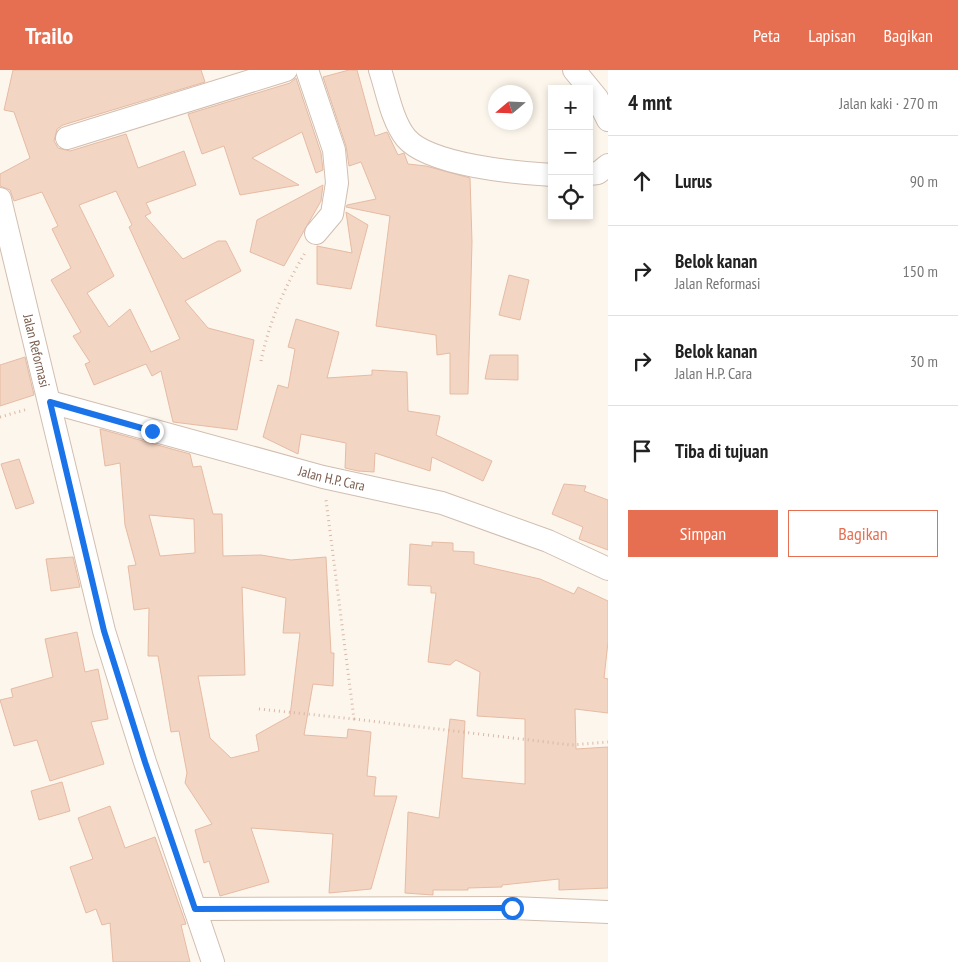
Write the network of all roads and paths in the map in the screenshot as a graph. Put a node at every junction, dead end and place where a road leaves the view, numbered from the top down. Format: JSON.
{"nodes":[{"id":1,"x":286,"y":70,"type":"edge"},
{"id":2,"x":307,"y":70,"type":"edge"},
{"id":3,"x":380,"y":70,"type":"edge"},
{"id":4,"x":574,"y":70,"type":"edge"},
{"id":5,"x":608,"y":120,"type":"edge"},
{"id":6,"x":68,"y":138,"type":"dead end"},
{"id":7,"x":608,"y":165,"type":"edge"},
{"id":8,"x":548,"y":174,"type":"edge"},
{"id":9,"x":593,"y":174,"type":"edge"},
{"id":10,"x":0,"y":199,"type":"edge"},
{"id":11,"x":316,"y":233,"type":"joint"},
{"id":12,"x":261,"y":361,"type":"dead end"},
{"id":13,"x":50,"y":402,"type":"junction"},
{"id":14,"x":323,"y":477,"type":"junction"},
{"id":15,"x":608,"y":569,"type":"edge"},
{"id":16,"x":259,"y":709,"type":"dead end"},
{"id":17,"x":354,"y":719,"type":"junction"},
{"id":18,"x":608,"y":742,"type":"edge"},
{"id":19,"x":195,"y":909,"type":"junction"},
{"id":20,"x":608,"y":912,"type":"edge"},
{"id":21,"x":213,"y":962,"type":"edge"}],
"edges":[{"from":1,"to":6,"type":"street"},
{"from":2,"to":11,"type":"street"},
{"from":3,"to":8,"type":"street"},
{"from":4,"to":5,"type":"street"},
{"from":7,"to":9,"type":"street"},
{"from":10,"to":13,"type":"street","name":"Jalan Reformasi"},
{"from":11,"to":12,"type":"path"},
{"from":13,"to":14,"type":"street","name":"Jalan H.P. Cara"},
{"from":13,"to":19,"type":"street","name":"Jalan Reformasi"},
{"from":14,"to":15,"type":"street","name":"Jalan H.P. Cara"},
{"from":14,"to":17,"type":"path"},
{"from":16,"to":17,"type":"path"},
{"from":17,"to":18,"type":"path"},
{"from":19,"to":20,"type":"street"},
{"from":19,"to":21,"type":"street","name":"Jalan Reformasi"}]}
